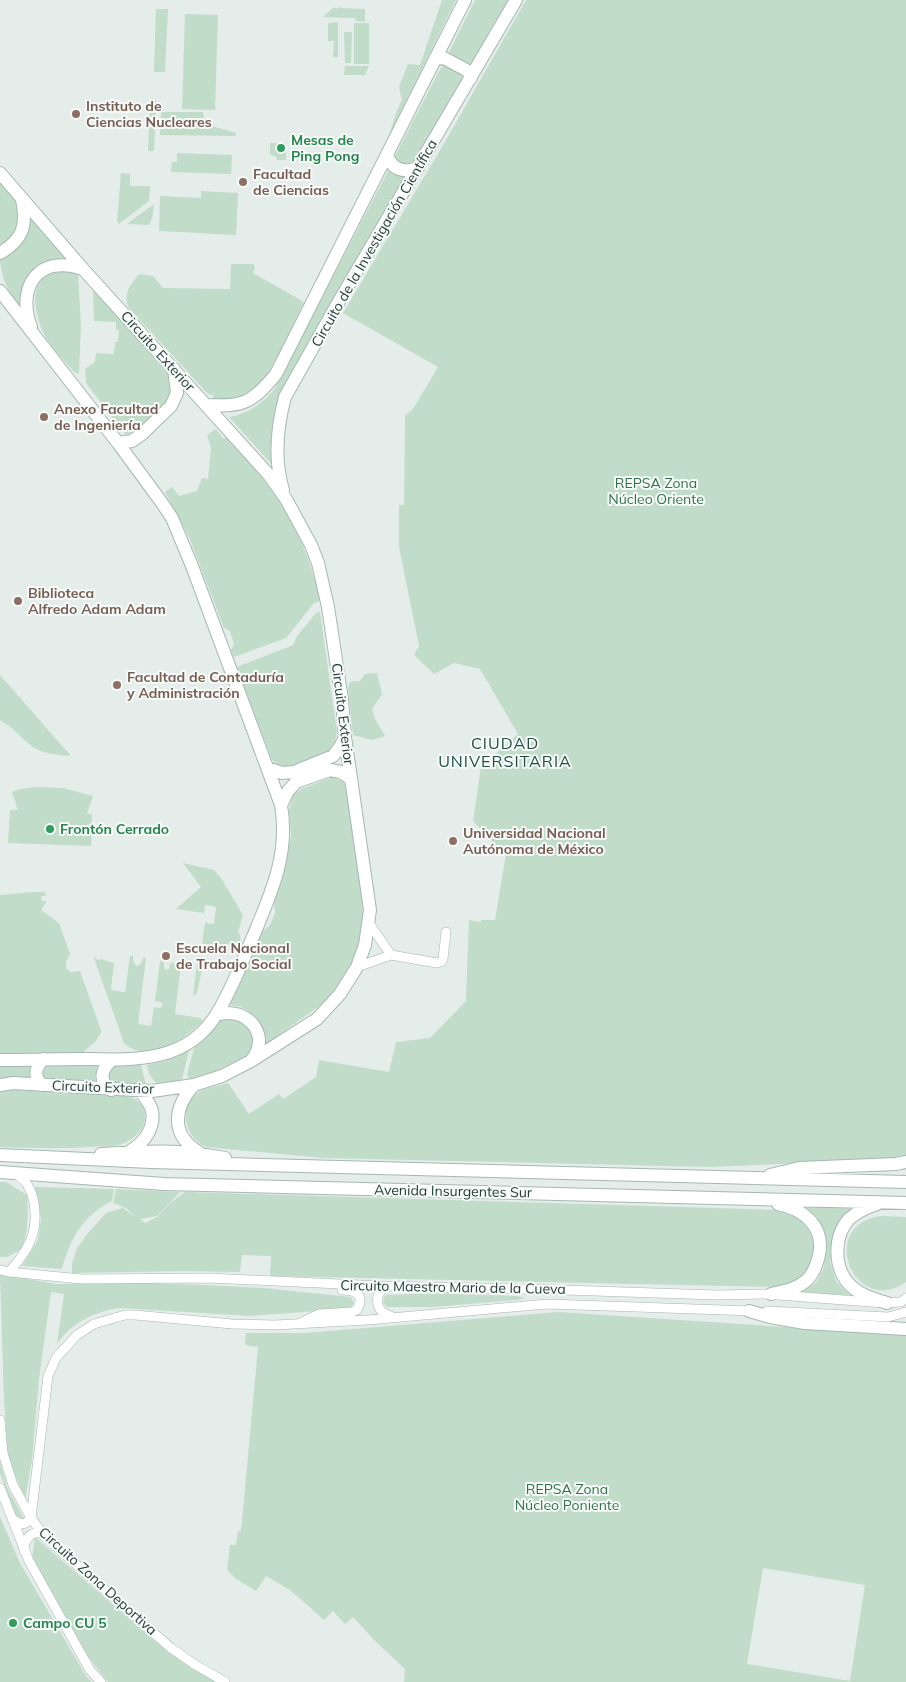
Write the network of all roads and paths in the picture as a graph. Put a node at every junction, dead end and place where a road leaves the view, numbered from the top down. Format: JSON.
{"nodes":[{"id":1,"x":465,"y":0,"type":"edge"},
{"id":2,"x":516,"y":0,"type":"edge"},
{"id":3,"x":436,"y":59,"type":"junction"},
{"id":4,"x":471,"y":78,"type":"junction"},
{"id":5,"x":388,"y":154,"type":"junction"},
{"id":6,"x":418,"y":168,"type":"junction"},
{"id":7,"x":0,"y":173,"type":"edge"},
{"id":8,"x":21,"y":197,"type":"junction"},
{"id":9,"x":0,"y":253,"type":"edge"},
{"id":10,"x":83,"y":269,"type":"junction"},
{"id":11,"x":0,"y":291,"type":"edge"},
{"id":12,"x":34,"y":334,"type":"junction"},
{"id":13,"x":174,"y":368,"type":"junction"},
{"id":14,"x":207,"y":405,"type":"junction"},
{"id":15,"x":118,"y":443,"type":"junction"},
{"id":16,"x":286,"y":500,"type":"junction"},
{"id":17,"x":344,"y":737,"type":"junction"},
{"id":18,"x":267,"y":768,"type":"junction"},
{"id":19,"x":351,"y":779,"type":"junction"},
{"id":20,"x":281,"y":805,"type":"junction"},
{"id":21,"x":369,"y":923,"type":"junction"},
{"id":22,"x":446,"y":932,"type":"dead end"},
{"id":23,"x":392,"y":955,"type":"junction"},
{"id":24,"x":358,"y":967,"type":"junction"},
{"id":25,"x":216,"y":1015,"type":"junction"},
{"id":26,"x":43,"y":1059,"type":"junction"},
{"id":27,"x":0,"y":1060,"type":"edge"},
{"id":28,"x":112,"y":1060,"type":"junction"},
{"id":29,"x":251,"y":1061,"type":"junction"},
{"id":30,"x":0,"y":1085,"type":"edge"},
{"id":31,"x":41,"y":1085,"type":"junction"},
{"id":32,"x":194,"y":1085,"type":"junction"},
{"id":33,"x":110,"y":1090,"type":"junction"},
{"id":34,"x":140,"y":1091,"type":"junction"},
{"id":35,"x":130,"y":1151,"type":"junction"},
{"id":36,"x":200,"y":1153,"type":"junction"},
{"id":37,"x":0,"y":1155,"type":"edge"},
{"id":38,"x":58,"y":1157,"type":"junction"},
{"id":39,"x":906,"y":1162,"type":"edge"},
{"id":40,"x":260,"y":1164,"type":"junction"},
{"id":41,"x":0,"y":1172,"type":"edge"},
{"id":42,"x":16,"y":1174,"type":"junction"},
{"id":43,"x":762,"y":1178,"type":"junction"},
{"id":44,"x":906,"y":1182,"type":"edge"},
{"id":45,"x":741,"y":1198,"type":"junction"},
{"id":46,"x":890,"y":1202,"type":"junction"},
{"id":47,"x":906,"y":1203,"type":"edge"},
{"id":48,"x":4,"y":1271,"type":"edge"},
{"id":49,"x":294,"y":1282,"type":"junction"},
{"id":50,"x":394,"y":1286,"type":"junction"},
{"id":51,"x":771,"y":1294,"type":"junction"},
{"id":52,"x":906,"y":1298,"type":"edge"},
{"id":53,"x":887,"y":1303,"type":"junction"},
{"id":54,"x":749,"y":1311,"type":"junction"},
{"id":55,"x":906,"y":1312,"type":"edge"},
{"id":56,"x":393,"y":1317,"type":"junction"},
{"id":57,"x":297,"y":1324,"type":"junction"},
{"id":58,"x":906,"y":1329,"type":"edge"},
{"id":59,"x":45,"y":1388,"type":"joint"},
{"id":60,"x":0,"y":1420,"type":"edge"},
{"id":61,"x":0,"y":1488,"type":"edge"},
{"id":62,"x":31,"y":1518,"type":"junction"},
{"id":63,"x":12,"y":1519,"type":"junction"},
{"id":64,"x":42,"y":1532,"type":"junction"},
{"id":65,"x":24,"y":1551,"type":"junction"},
{"id":66,"x":101,"y":1682,"type":"edge"},
{"id":67,"x":225,"y":1682,"type":"edge"}],
"edges":[{"from":1,"to":3,"type":"street","name":"Circuito de la Investigación Científica"},
{"from":2,"to":4,"type":"street","name":"Circuito de la Investigación Científica"},
{"from":3,"to":4,"type":"street"},
{"from":3,"to":5,"type":"street","name":"Circuito de la Investigación Científica"},
{"from":4,"to":6,"type":"street","name":"Circuito de la Investigación Científica"},
{"from":5,"to":6,"type":"street"},
{"from":5,"to":14,"type":"street","name":"Circuito de la Investigación Científica"},
{"from":6,"to":16,"type":"street","name":"Circuito de la Investigación Científica"},
{"from":7,"to":8,"type":"street","name":"Circuito Exterior"},
{"from":8,"to":9,"type":"street"},
{"from":8,"to":10,"type":"street","name":"Circuito Exterior"},
{"from":10,"to":12,"type":"street"},
{"from":10,"to":13,"type":"street","name":"Circuito Exterior"},
{"from":11,"to":12,"type":"street","name":"Circuito Exterior"},
{"from":12,"to":15,"type":"street","name":"Circuito Exterior"},
{"from":13,"to":14,"type":"street","name":"Circuito Exterior"},
{"from":13,"to":15,"type":"street"},
{"from":14,"to":16,"type":"street","name":"Circuito Exterior"},
{"from":15,"to":18,"type":"street","name":"Circuito Exterior"},
{"from":16,"to":17,"type":"street","name":"Circuito Exterior"},
{"from":17,"to":18,"type":"street"},
{"from":17,"to":19,"type":"street","name":"Circuito Exterior"},
{"from":18,"to":20,"type":"street","name":"Circuito Exterior"},
{"from":19,"to":20,"type":"street"},
{"from":19,"to":21,"type":"street","name":"Circuito Exterior"},
{"from":20,"to":25,"type":"street","name":"Circuito Exterior"},
{"from":21,"to":23,"type":"street"},
{"from":21,"to":24,"type":"street","name":"Circuito Exterior"},
{"from":22,"to":23,"type":"street"},
{"from":23,"to":24,"type":"street"},
{"from":24,"to":29,"type":"street","name":"Circuito Exterior"},
{"from":25,"to":28,"type":"street","name":"Circuito Exterior"},
{"from":25,"to":29,"type":"street"},
{"from":26,"to":27,"type":"street","name":"Circuito Exterior"},
{"from":26,"to":28,"type":"street","name":"Circuito Exterior"},
{"from":26,"to":31,"type":"street"},
{"from":28,"to":33,"type":"street"},
{"from":29,"to":32,"type":"street","name":"Circuito Exterior"},
{"from":30,"to":31,"type":"street","name":"Circuito Exterior"},
{"from":31,"to":33,"type":"street","name":"Circuito Exterior"},
{"from":32,"to":34,"type":"street","name":"Circuito Exterior"},
{"from":32,"to":36,"type":"street"},
{"from":33,"to":34,"type":"street","name":"Circuito Exterior"},
{"from":34,"to":35,"type":"street"},
{"from":35,"to":36,"type":"street"},
{"from":35,"to":38,"type":"street"},
{"from":36,"to":40,"type":"street"},
{"from":37,"to":38,"type":"street","name":"Avenida Insurgentes Sur"},
{"from":38,"to":40,"type":"street","name":"Avenida Insurgentes Sur"},
{"from":39,"to":43,"type":"street"},
{"from":40,"to":43,"type":"street","name":"Avenida Insurgentes Sur"},
{"from":41,"to":42,"type":"street","name":"Avenida Insurgentes Sur"},
{"from":42,"to":45,"type":"street","name":"Avenida Insurgentes Sur"},
{"from":42,"to":48,"type":"street"},
{"from":43,"to":44,"type":"street","name":"Avenida Insurgentes Sur"},
{"from":45,"to":46,"type":"street","name":"Avenida Insurgentes Sur"},
{"from":45,"to":51,"type":"street"},
{"from":46,"to":47,"type":"street","name":"Avenida Insurgentes Sur"},
{"from":46,"to":53,"type":"street"},
{"from":48,"to":49,"type":"street","name":"Circuito Maestro Mario de la Cueva"},
{"from":49,"to":50,"type":"street","name":"Circuito Maestro Mario de la Cueva"},
{"from":49,"to":57,"type":"street"},
{"from":50,"to":51,"type":"street","name":"Circuito Maestro Mario de la Cueva"},
{"from":50,"to":56,"type":"street"},
{"from":51,"to":53,"type":"street","name":"Circuito Maestro Mario de la Cueva"},
{"from":52,"to":53,"type":"street","name":"Circuito Maestro Mario de la Cueva"},
{"from":54,"to":55,"type":"street","name":"Circuito Maestro Mario de la Cueva"},
{"from":54,"to":56,"type":"street","name":"Circuito Maestro Mario de la Cueva"},
{"from":54,"to":58,"type":"street"},
{"from":56,"to":57,"type":"street","name":"Circuito Maestro Mario de la Cueva"},
{"from":57,"to":59,"type":"street","name":"Circuito Maestro Mario de la Cueva"},
{"from":59,"to":62,"type":"street","name":"Circuito Zona Deportiva"},
{"from":60,"to":62,"type":"street"},
{"from":61,"to":63,"type":"street","name":"Circuito Zona Deportiva"},
{"from":62,"to":63,"type":"street"},
{"from":62,"to":64,"type":"street","name":"Circuito Zona Deportiva"},
{"from":63,"to":65,"type":"street","name":"Circuito Zona Deportiva"},
{"from":64,"to":65,"type":"street"},
{"from":64,"to":67,"type":"street","name":"Circuito Zona Deportiva"},
{"from":65,"to":66,"type":"street","name":"Circuito Zona Deportiva"}]}
